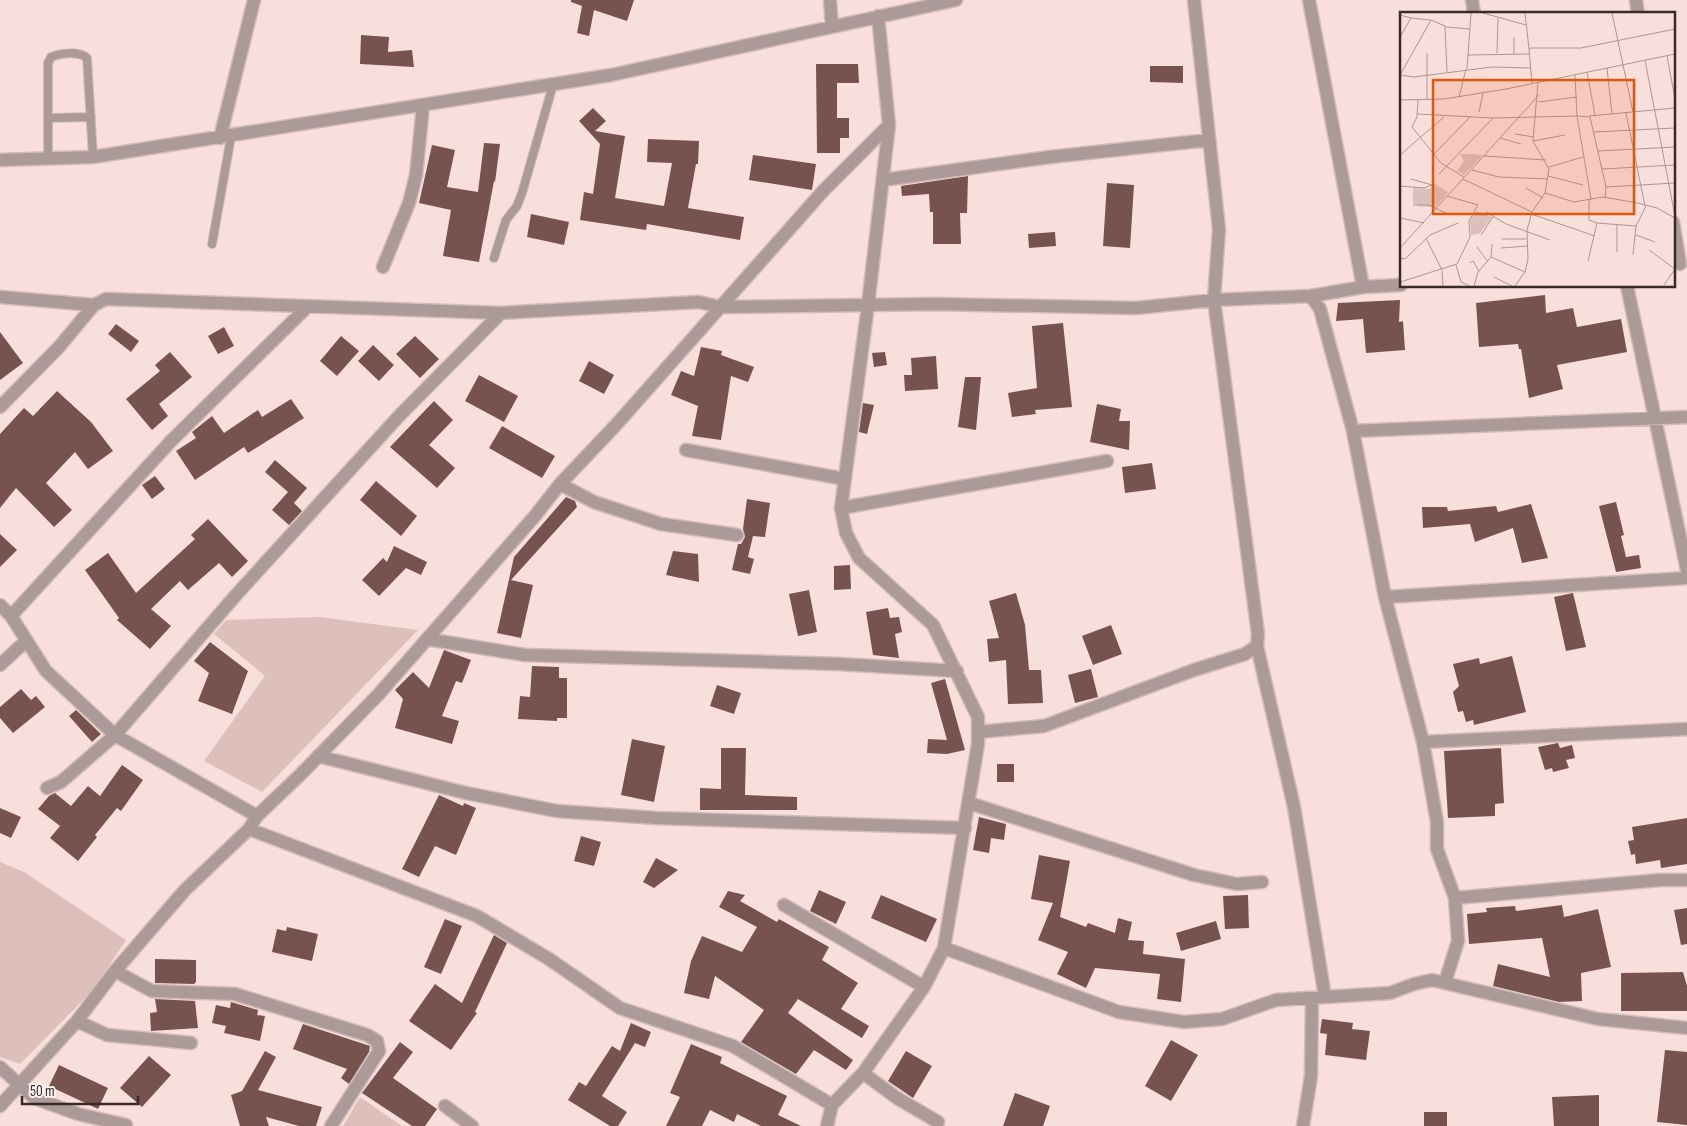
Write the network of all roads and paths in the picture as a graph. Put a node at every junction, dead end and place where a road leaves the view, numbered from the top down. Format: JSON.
{"nodes":[{"id":1,"x":254,"y":0,"type":"edge"},
{"id":2,"x":830,"y":0,"type":"edge"},
{"id":3,"x":956,"y":0,"type":"edge"},
{"id":4,"x":1194,"y":0,"type":"edge"},
{"id":5,"x":1309,"y":0,"type":"edge"},
{"id":6,"x":878,"y":16,"type":"junction"},
{"id":7,"x":832,"y":27,"type":"junction"},
{"id":8,"x":553,"y":85,"type":"junction"},
{"id":9,"x":423,"y":106,"type":"junction"},
{"id":10,"x":91,"y":117,"type":"junction"},
{"id":11,"x":48,"y":118,"type":"junction"},
{"id":12,"x":889,"y":125,"type":"junction"},
{"id":13,"x":226,"y":137,"type":"junction"},
{"id":14,"x":1209,"y":140,"type":"junction"},
{"id":15,"x":93,"y":157,"type":"junction"},
{"id":16,"x":48,"y":159,"type":"junction"},
{"id":17,"x":0,"y":160,"type":"edge"},
{"id":18,"x":883,"y":180,"type":"junction"},
{"id":19,"x":1674,"y":228,"type":"edge"},
{"id":20,"x":212,"y":244,"type":"dead end"},
{"id":21,"x":494,"y":258,"type":"dead end"},
{"id":22,"x":1680,"y":264,"type":"edge"},
{"id":23,"x":383,"y":267,"type":"dead end"},
{"id":24,"x":1400,"y":285,"type":"edge"},
{"id":25,"x":1363,"y":288,"type":"junction"},
{"id":26,"x":1627,"y":288,"type":"edge"},
{"id":27,"x":1312,"y":296,"type":"junction"},
{"id":28,"x":0,"y":297,"type":"edge"},
{"id":29,"x":1214,"y":300,"type":"junction"},
{"id":30,"x":94,"y":305,"type":"junction"},
{"id":31,"x":868,"y":305,"type":"junction"},
{"id":32,"x":308,"y":306,"type":"junction"},
{"id":33,"x":720,"y":307,"type":"junction"},
{"id":34,"x":501,"y":313,"type":"junction"},
{"id":35,"x":0,"y":406,"type":"edge"},
{"id":36,"x":1654,"y":417,"type":"junction"},
{"id":37,"x":1687,"y":417,"type":"edge"},
{"id":38,"x":1353,"y":431,"type":"junction"},
{"id":39,"x":686,"y":450,"type":"dead end"},
{"id":40,"x":1107,"y":461,"type":"dead end"},
{"id":41,"x":845,"y":479,"type":"junction"},
{"id":42,"x":560,"y":484,"type":"junction"},
{"id":43,"x":841,"y":508,"type":"junction"},
{"id":44,"x":737,"y":535,"type":"dead end"},
{"id":45,"x":1687,"y":570,"type":"edge"},
{"id":46,"x":1687,"y":578,"type":"edge"},
{"id":47,"x":1385,"y":597,"type":"junction"},
{"id":48,"x":0,"y":605,"type":"edge"},
{"id":49,"x":11,"y":616,"type":"junction"},
{"id":50,"x":427,"y":639,"type":"junction"},
{"id":51,"x":26,"y":641,"type":"junction"},
{"id":52,"x":1257,"y":646,"type":"junction"},
{"id":53,"x":0,"y":666,"type":"edge"},
{"id":54,"x":957,"y":671,"type":"junction"},
{"id":55,"x":1687,"y":729,"type":"edge"},
{"id":56,"x":978,"y":732,"type":"junction"},
{"id":57,"x":115,"y":735,"type":"junction"},
{"id":58,"x":1423,"y":742,"type":"junction"},
{"id":59,"x":318,"y":756,"type":"junction"},
{"id":60,"x":47,"y":788,"type":"dead end"},
{"id":61,"x":969,"y":803,"type":"junction"},
{"id":62,"x":257,"y":816,"type":"junction"},
{"id":63,"x":965,"y":828,"type":"junction"},
{"id":64,"x":249,"y":829,"type":"junction"},
{"id":65,"x":1687,"y":880,"type":"edge"},
{"id":66,"x":1262,"y":882,"type":"dead end"},
{"id":67,"x":1455,"y":898,"type":"junction"},
{"id":68,"x":784,"y":905,"type":"dead end"},
{"id":69,"x":944,"y":948,"type":"junction"},
{"id":70,"x":115,"y":971,"type":"junction"},
{"id":71,"x":1445,"y":982,"type":"junction"},
{"id":72,"x":924,"y":987,"type":"junction"},
{"id":73,"x":1318,"y":997,"type":"junction"},
{"id":74,"x":77,"y":1021,"type":"junction"},
{"id":75,"x":1687,"y":1028,"type":"edge"},
{"id":76,"x":191,"y":1043,"type":"dead end"},
{"id":77,"x":0,"y":1067,"type":"edge"},
{"id":78,"x":863,"y":1073,"type":"junction"},
{"id":79,"x":19,"y":1083,"type":"junction"},
{"id":80,"x":832,"y":1105,"type":"junction"},
{"id":81,"x":0,"y":1106,"type":"edge"},
{"id":82,"x":445,"y":1106,"type":"dead end"},
{"id":83,"x":938,"y":1122,"type":"dead end"},
{"id":84,"x":126,"y":1125,"type":"edge"},
{"id":85,"x":332,"y":1126,"type":"edge"},
{"id":86,"x":472,"y":1126,"type":"edge"},
{"id":87,"x":828,"y":1126,"type":"edge"},
{"id":88,"x":1303,"y":1126,"type":"edge"}],
"edges":[{"from":1,"to":13,"type":"street"},
{"from":2,"to":7,"type":"street"},
{"from":3,"to":6,"type":"street"},
{"from":4,"to":14,"type":"street"},
{"from":5,"to":25,"type":"street"},
{"from":6,"to":7,"type":"street"},
{"from":6,"to":12,"type":"street"},
{"from":7,"to":8,"type":"street"},
{"from":8,"to":9,"type":"street"},
{"from":8,"to":21,"type":"lane"},
{"from":9,"to":13,"type":"street"},
{"from":9,"to":23,"type":"street"},
{"from":10,"to":11,"type":"lane"},
{"from":10,"to":11,"type":"lane"},
{"from":10,"to":15,"type":"lane"},
{"from":11,"to":16,"type":"lane"},
{"from":12,"to":18,"type":"street"},
{"from":12,"to":33,"type":"street"},
{"from":13,"to":15,"type":"street"},
{"from":13,"to":20,"type":"lane"},
{"from":14,"to":18,"type":"street"},
{"from":14,"to":29,"type":"street"},
{"from":15,"to":16,"type":"street"},
{"from":16,"to":17,"type":"street"},
{"from":18,"to":31,"type":"street"},
{"from":19,"to":22,"type":"street"},
{"from":24,"to":25,"type":"street"},
{"from":25,"to":27,"type":"street"},
{"from":26,"to":36,"type":"street"},
{"from":27,"to":29,"type":"street"},
{"from":27,"to":38,"type":"street"},
{"from":28,"to":30,"type":"street"},
{"from":29,"to":31,"type":"street"},
{"from":29,"to":52,"type":"street"},
{"from":30,"to":32,"type":"street"},
{"from":30,"to":35,"type":"street"},
{"from":31,"to":33,"type":"street"},
{"from":31,"to":41,"type":"street"},
{"from":32,"to":34,"type":"street"},
{"from":32,"to":49,"type":"street"},
{"from":33,"to":34,"type":"street"},
{"from":33,"to":42,"type":"street"},
{"from":34,"to":57,"type":"street"},
{"from":36,"to":37,"type":"street"},
{"from":36,"to":38,"type":"street"},
{"from":36,"to":45,"type":"street"},
{"from":38,"to":47,"type":"street"},
{"from":39,"to":41,"type":"street"},
{"from":40,"to":43,"type":"street"},
{"from":41,"to":43,"type":"street"},
{"from":42,"to":44,"type":"street"},
{"from":42,"to":50,"type":"street"},
{"from":43,"to":54,"type":"street"},
{"from":46,"to":47,"type":"street"},
{"from":47,"to":58,"type":"street"},
{"from":48,"to":49,"type":"street"},
{"from":49,"to":51,"type":"street"},
{"from":50,"to":54,"type":"street"},
{"from":50,"to":59,"type":"street"},
{"from":51,"to":53,"type":"street"},
{"from":51,"to":57,"type":"street"},
{"from":52,"to":56,"type":"street"},
{"from":52,"to":73,"type":"street"},
{"from":54,"to":56,"type":"street"},
{"from":55,"to":58,"type":"street"},
{"from":56,"to":61,"type":"street"},
{"from":57,"to":60,"type":"street"},
{"from":57,"to":62,"type":"street"},
{"from":58,"to":67,"type":"street"},
{"from":59,"to":62,"type":"street"},
{"from":59,"to":63,"type":"street"},
{"from":61,"to":63,"type":"street"},
{"from":61,"to":66,"type":"street"},
{"from":62,"to":64,"type":"street"},
{"from":63,"to":69,"type":"street"},
{"from":64,"to":70,"type":"street"},
{"from":64,"to":80,"type":"street"},
{"from":65,"to":67,"type":"street"},
{"from":67,"to":71,"type":"street"},
{"from":68,"to":72,"type":"street"},
{"from":69,"to":72,"type":"street"},
{"from":69,"to":73,"type":"street"},
{"from":70,"to":74,"type":"street"},
{"from":70,"to":85,"type":"street"},
{"from":71,"to":73,"type":"street"},
{"from":71,"to":75,"type":"street"},
{"from":72,"to":78,"type":"street"},
{"from":73,"to":88,"type":"street"},
{"from":74,"to":76,"type":"street"},
{"from":74,"to":79,"type":"street"},
{"from":77,"to":79,"type":"street"},
{"from":78,"to":80,"type":"street"},
{"from":78,"to":83,"type":"street"},
{"from":79,"to":81,"type":"street"},
{"from":79,"to":84,"type":"street"},
{"from":80,"to":87,"type":"street"},
{"from":82,"to":86,"type":"street"}]}
